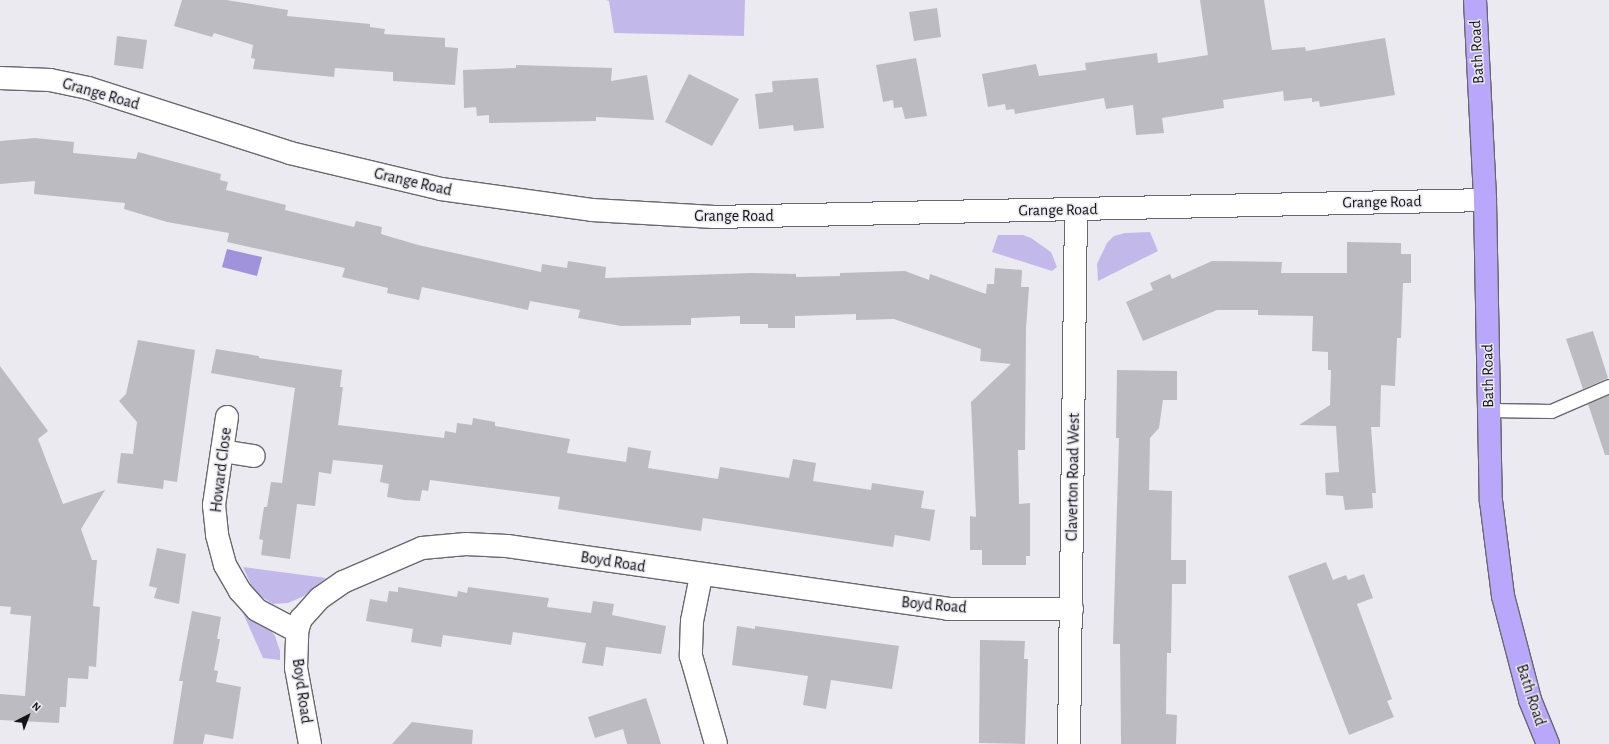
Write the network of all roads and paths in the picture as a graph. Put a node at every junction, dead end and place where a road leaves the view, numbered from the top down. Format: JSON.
{"nodes":[{"id":1,"x":1475,"y":0,"type":"edge"},
{"id":2,"x":0,"y":78,"type":"edge"},
{"id":3,"x":1485,"y":200,"type":"junction"},
{"id":4,"x":1076,"y":210,"type":"junction"},
{"id":5,"x":1609,"y":386,"type":"edge"},
{"id":6,"x":1489,"y":410,"type":"junction"},
{"id":7,"x":227,"y":417,"type":"dead end"},
{"id":8,"x":222,"y":451,"type":"junction"},
{"id":9,"x":254,"y":456,"type":"dead end"},
{"id":10,"x":701,"y":576,"type":"junction"},
{"id":11,"x":1072,"y":609,"type":"junction"},
{"id":12,"x":297,"y":631,"type":"junction"},
{"id":13,"x":310,"y":744,"type":"edge"},
{"id":14,"x":716,"y":744,"type":"edge"},
{"id":15,"x":1069,"y":744,"type":"edge"},
{"id":16,"x":1548,"y":744,"type":"edge"}],
"edges":[{"from":1,"to":3,"type":"highway","name":"Bath Road"},
{"from":2,"to":4,"type":"street","name":"Grange Road"},
{"from":3,"to":4,"type":"street","name":"Grange Road"},
{"from":3,"to":6,"type":"highway","name":"Bath Road"},
{"from":4,"to":11,"type":"street","name":"Claverton Road West"},
{"from":5,"to":6,"type":"lane"},
{"from":6,"to":16,"type":"highway","name":"Bath Road"},
{"from":7,"to":8,"type":"street","name":"Howard Close"},
{"from":8,"to":9,"type":"street"},
{"from":8,"to":12,"type":"street","name":"Howard Close"},
{"from":10,"to":11,"type":"street","name":"Boyd Road"},
{"from":10,"to":12,"type":"street","name":"Boyd Road"},
{"from":10,"to":14,"type":"street"},
{"from":11,"to":15,"type":"street","name":"Claverton Road West"},
{"from":12,"to":13,"type":"street","name":"Boyd Road"}]}
